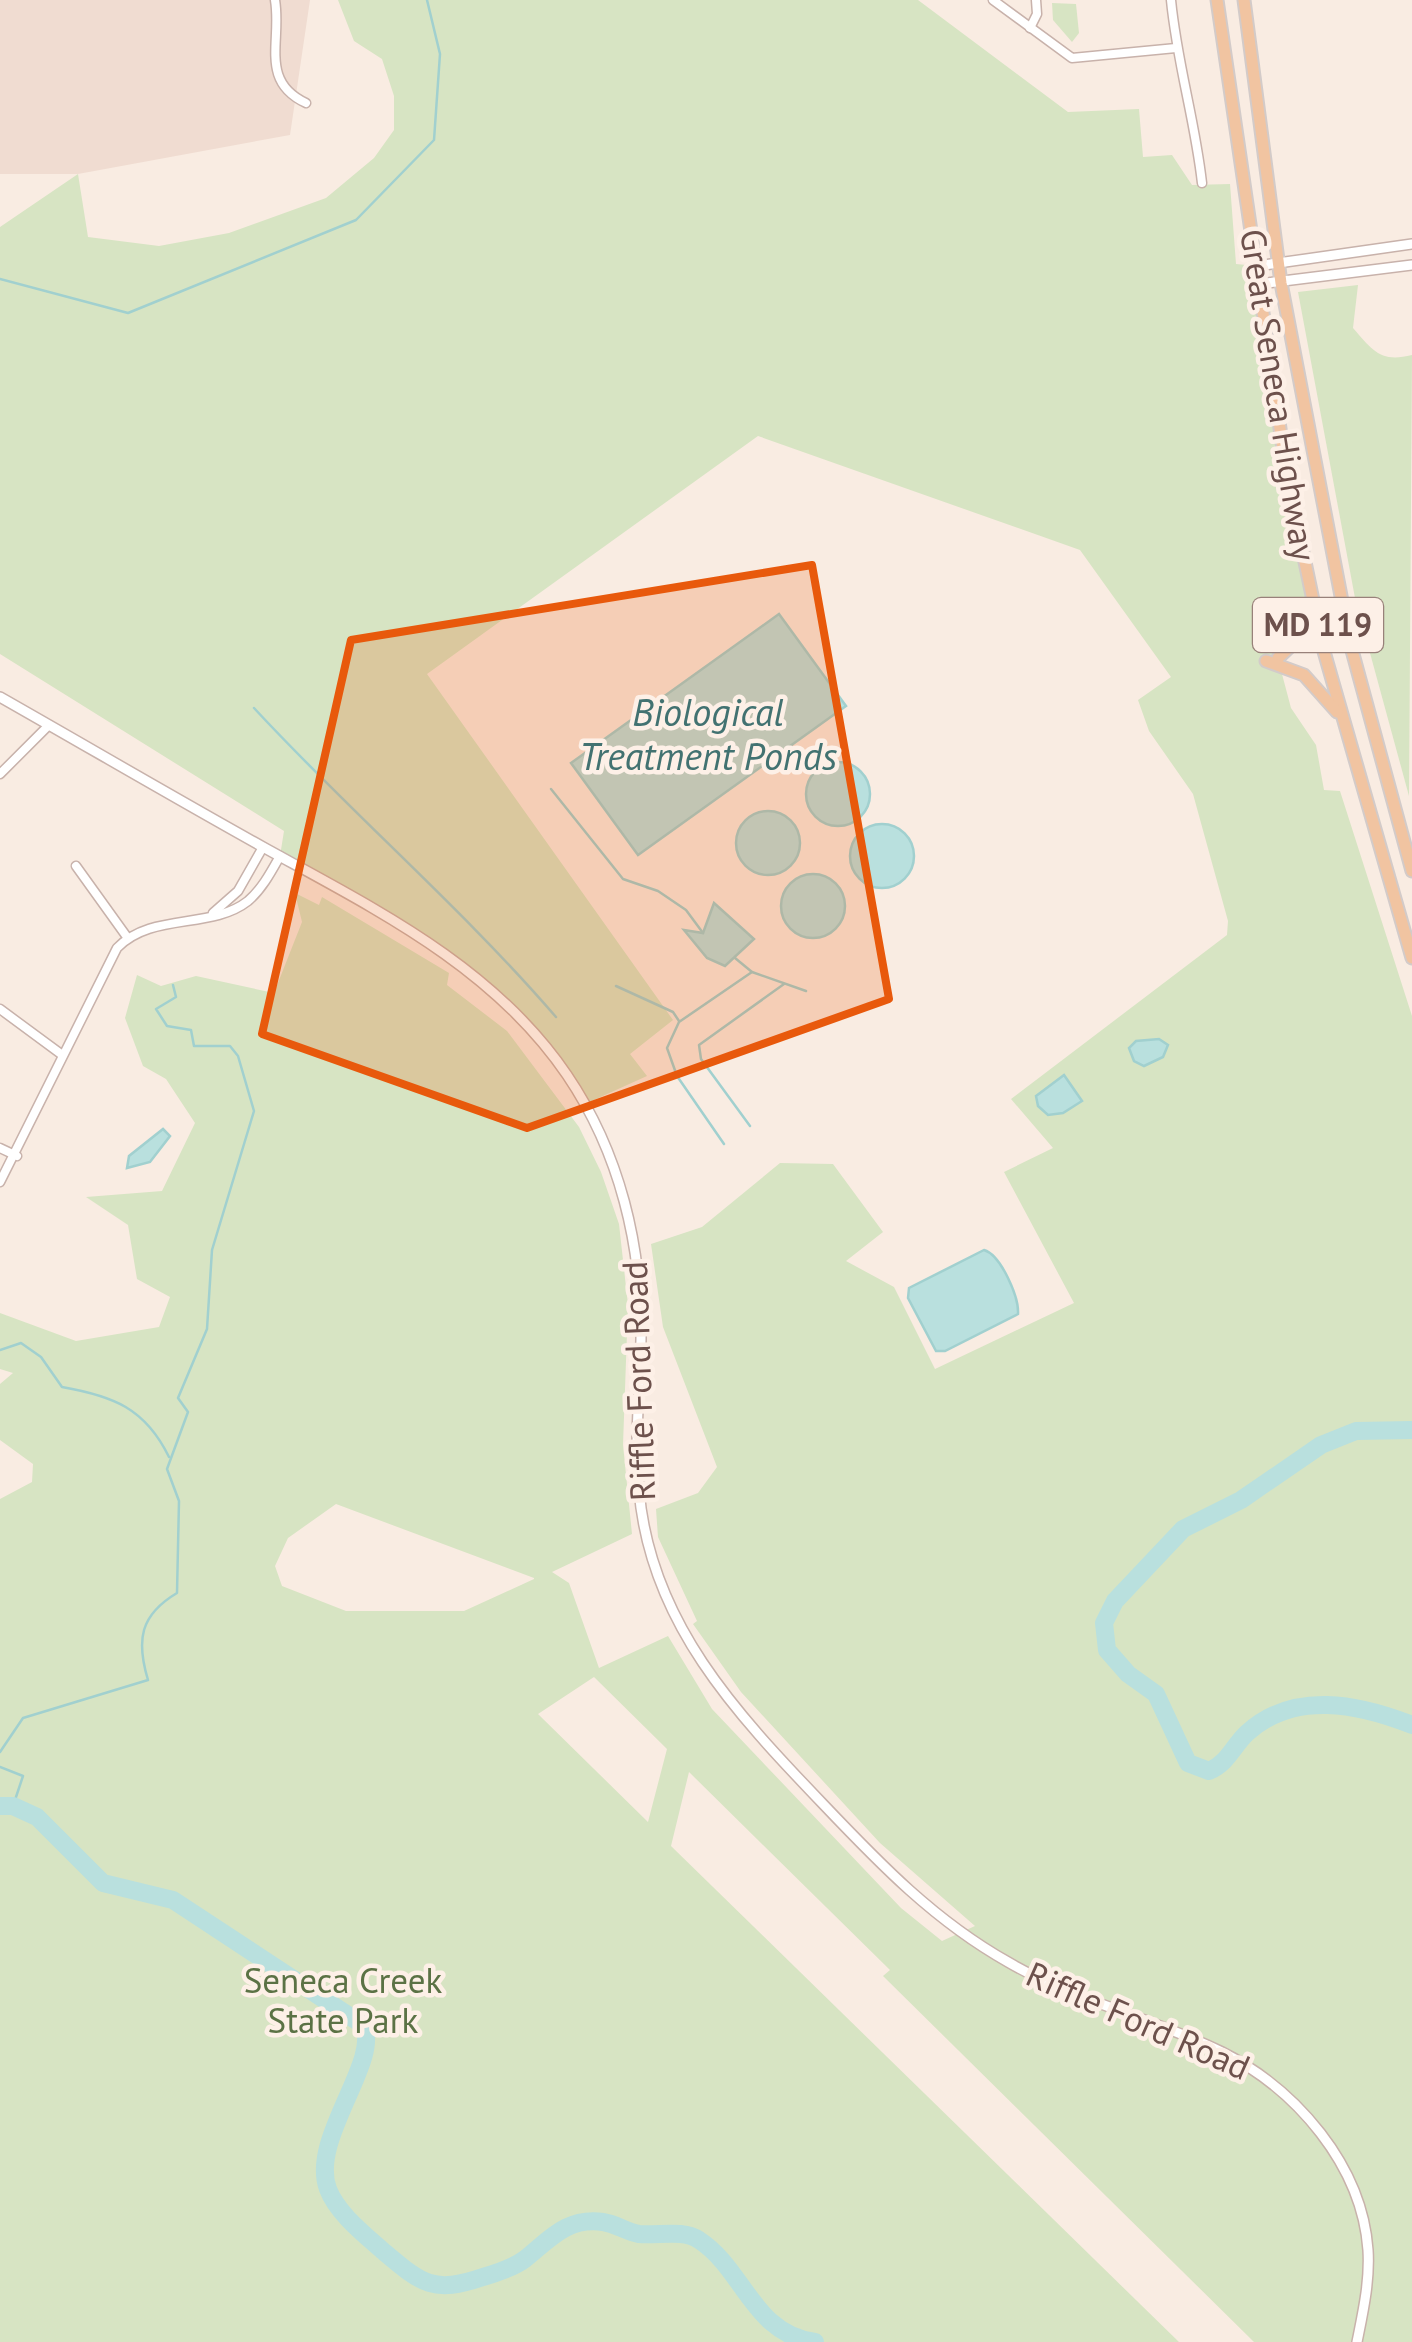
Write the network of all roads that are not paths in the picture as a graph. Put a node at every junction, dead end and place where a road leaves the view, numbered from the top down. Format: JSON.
{"nodes":[{"id":1,"x":275,"y":0,"type":"edge"},
{"id":2,"x":993,"y":0,"type":"edge"},
{"id":3,"x":1036,"y":0,"type":"edge"},
{"id":4,"x":1171,"y":0,"type":"edge"},
{"id":5,"x":1217,"y":0,"type":"edge"},
{"id":6,"x":1244,"y":0,"type":"edge"},
{"id":7,"x":1030,"y":28,"type":"junction"},
{"id":8,"x":1176,"y":48,"type":"junction"},
{"id":9,"x":306,"y":103,"type":"dead end"},
{"id":10,"x":1202,"y":182,"type":"dead end"},
{"id":11,"x":1412,"y":244,"type":"edge"},
{"id":12,"x":1280,"y":263,"type":"junction"},
{"id":13,"x":1412,"y":265,"type":"edge"},
{"id":14,"x":1257,"y":266,"type":"junction"},
{"id":15,"x":1282,"y":282,"type":"junction"},
{"id":16,"x":1259,"y":284,"type":"junction"},
{"id":17,"x":1312,"y":595,"type":"junction"},
{"id":18,"x":0,"y":697,"type":"edge"},
{"id":19,"x":1344,"y":723,"type":"junction"},
{"id":20,"x":49,"y":725,"type":"junction"},
{"id":21,"x":0,"y":774,"type":"edge"},
{"id":22,"x":263,"y":847,"type":"junction"},
{"id":23,"x":280,"y":856,"type":"junction"},
{"id":24,"x":76,"y":866,"type":"dead end"},
{"id":25,"x":1412,"y":871,"type":"edge"},
{"id":26,"x":212,"y":913,"type":"junction"},
{"id":27,"x":127,"y":937,"type":"junction"},
{"id":28,"x":1412,"y":958,"type":"edge"},
{"id":29,"x":0,"y":1009,"type":"edge"},
{"id":30,"x":61,"y":1054,"type":"junction"},
{"id":31,"x":0,"y":1148,"type":"edge"},
{"id":32,"x":17,"y":1156,"type":"junction"},
{"id":33,"x":0,"y":1182,"type":"edge"},
{"id":34,"x":1357,"y":2342,"type":"edge"}],
"edges":[{"from":1,"to":9,"type":"street"},
{"from":2,"to":7,"type":"street"},
{"from":3,"to":7,"type":"street"},
{"from":4,"to":8,"type":"street"},
{"from":5,"to":14,"type":"main road","name":"Great Seneca Highway","number":"MD 119"},
{"from":6,"to":12,"type":"main road","name":"Great Seneca Highway","number":"MD 119"},
{"from":7,"to":8,"type":"street"},
{"from":8,"to":10,"type":"street"},
{"from":11,"to":12,"type":"street"},
{"from":12,"to":14,"type":"street"},
{"from":12,"to":15,"type":"main road","name":"Great Seneca Highway","number":"MD 119"},
{"from":13,"to":15,"type":"street"},
{"from":14,"to":16,"type":"main road","name":"Great Seneca Highway","number":"MD 119"},
{"from":15,"to":16,"type":"street"},
{"from":15,"to":25,"type":"main road","name":"Great Seneca Highway","number":"MD 119"},
{"from":16,"to":17,"type":"main road","name":"Great Seneca Highway","number":"MD 119"},
{"from":17,"to":19,"type":"main road","name":"Great Seneca Highway","number":"MD 119"},
{"from":17,"to":19,"type":"main road"},
{"from":18,"to":20,"type":"street","name":"Riffle Ford Road"},
{"from":19,"to":28,"type":"main road","name":"Great Seneca Highway","number":"MD 119"},
{"from":20,"to":21,"type":"street"},
{"from":20,"to":22,"type":"street","name":"Riffle Ford Road"},
{"from":22,"to":23,"type":"street","name":"Riffle Ford Road"},
{"from":22,"to":26,"type":"street"},
{"from":23,"to":26,"type":"street"},
{"from":23,"to":34,"type":"street","name":"Riffle Ford Road"},
{"from":24,"to":27,"type":"street"},
{"from":26,"to":27,"type":"street"},
{"from":27,"to":30,"type":"street"},
{"from":29,"to":30,"type":"street"},
{"from":30,"to":32,"type":"street"},
{"from":31,"to":32,"type":"street"},
{"from":32,"to":33,"type":"street"}]}
